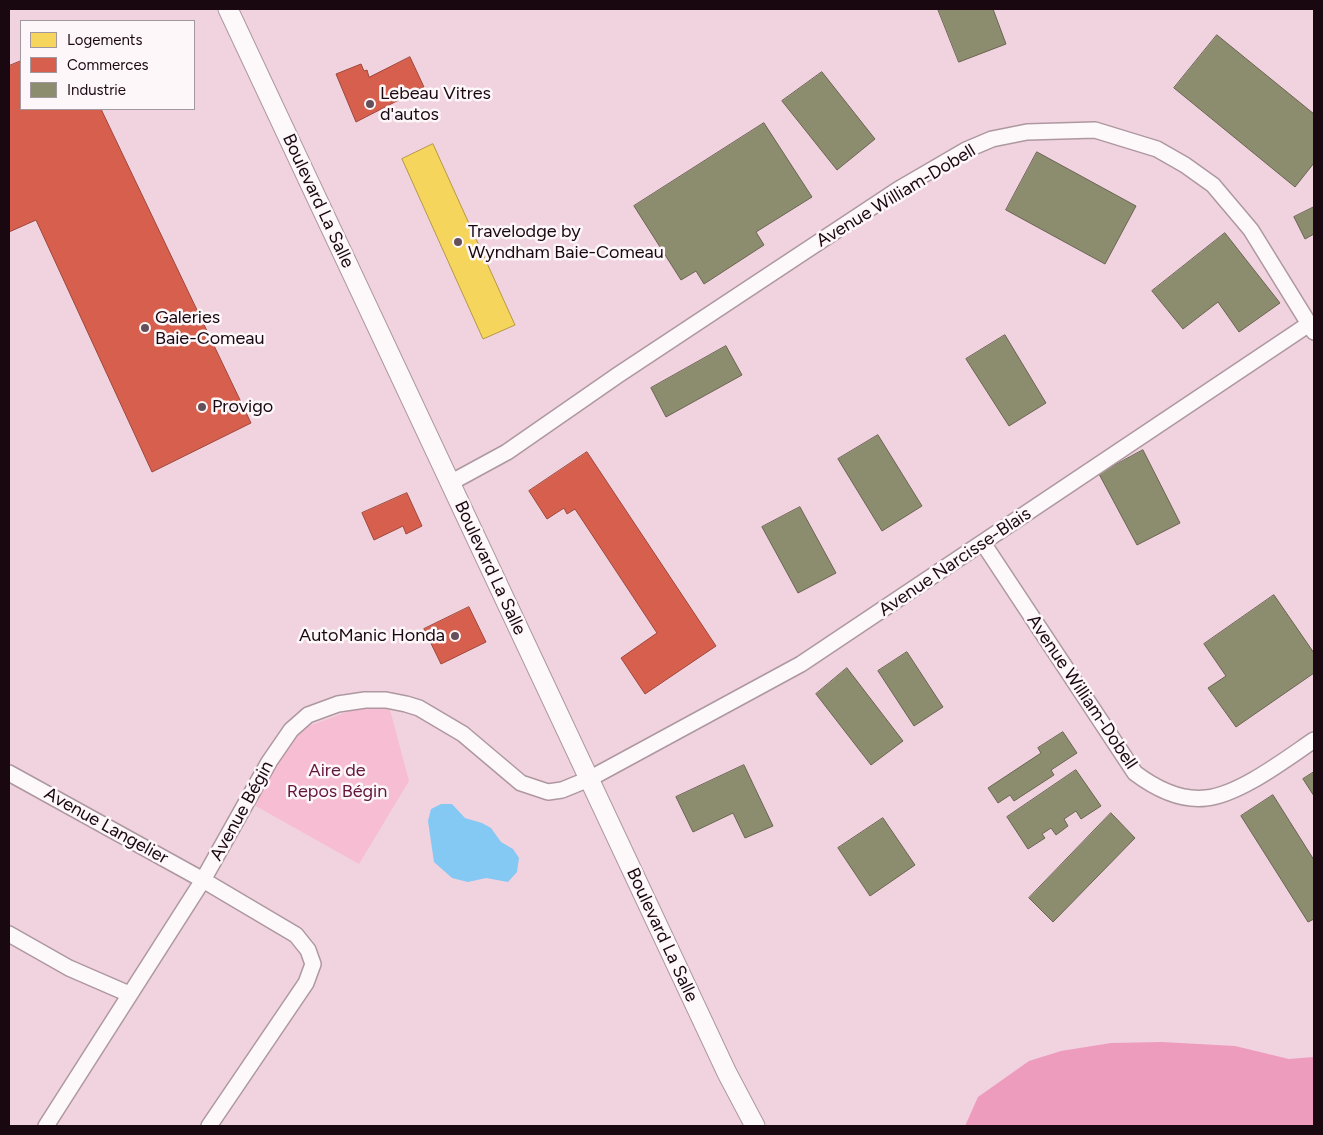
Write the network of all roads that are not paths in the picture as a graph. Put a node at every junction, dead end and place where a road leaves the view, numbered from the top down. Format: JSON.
{"nodes":[{"id":1,"x":228,"y":9,"type":"edge"},
{"id":2,"x":1312,"y":328,"type":"edge"},
{"id":3,"x":450,"y":483,"type":"junction"},
{"id":4,"x":983,"y":543,"type":"junction"},
{"id":5,"x":1314,"y":740,"type":"edge"},
{"id":6,"x":9,"y":773,"type":"edge"},
{"id":7,"x":589,"y":779,"type":"junction"},
{"id":8,"x":203,"y":880,"type":"junction"},
{"id":9,"x":9,"y":934,"type":"edge"},
{"id":10,"x":129,"y":994,"type":"junction"},
{"id":11,"x":47,"y":1126,"type":"edge"},
{"id":12,"x":210,"y":1126,"type":"edge"},
{"id":13,"x":755,"y":1126,"type":"edge"}],
"edges":[{"from":1,"to":3,"type":"street","name":"Boulevard La Salle"},
{"from":2,"to":3,"type":"street","name":"Avenue William-Dobell"},
{"from":2,"to":4,"type":"street","name":"Avenue Narcisse-Blais"},
{"from":3,"to":7,"type":"street","name":"Boulevard La Salle"},
{"from":4,"to":5,"type":"street","name":"Avenue William-Dobell"},
{"from":4,"to":7,"type":"street","name":"Avenue Narcisse-Blais"},
{"from":6,"to":8,"type":"street","name":"Avenue Langelier"},
{"from":7,"to":8,"type":"street","name":"Avenue Bégin"},
{"from":7,"to":13,"type":"street","name":"Boulevard La Salle"},
{"from":8,"to":10,"type":"street","name":"Avenue Bégin"},
{"from":8,"to":12,"type":"street","name":"Avenue Langelier"},
{"from":9,"to":10,"type":"street"},
{"from":10,"to":11,"type":"street","name":"Avenue Bégin"}]}
